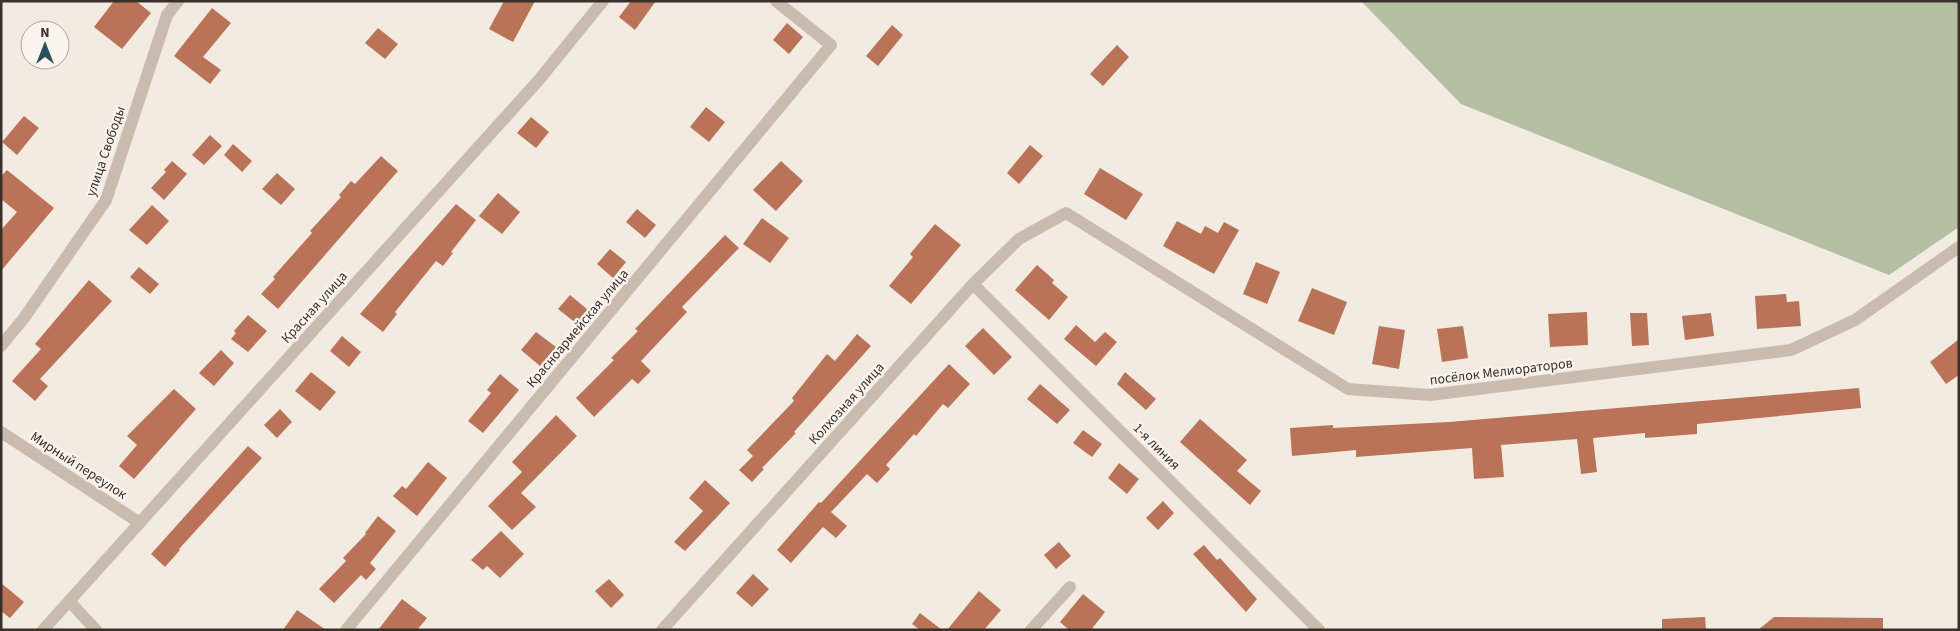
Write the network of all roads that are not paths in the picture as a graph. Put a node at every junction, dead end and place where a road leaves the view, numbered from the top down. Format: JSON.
{"nodes":[{"id":1,"x":178,"y":1,"type":"edge"},
{"id":2,"x":602,"y":1,"type":"edge"},
{"id":3,"x":776,"y":1,"type":"edge"},
{"id":4,"x":1066,"y":213,"type":"joint"},
{"id":5,"x":1959,"y":247,"type":"edge"},
{"id":6,"x":973,"y":284,"type":"junction"},
{"id":7,"x":1,"y":346,"type":"edge"},
{"id":8,"x":1,"y":432,"type":"edge"},
{"id":9,"x":140,"y":523,"type":"junction"},
{"id":10,"x":1070,"y":586,"type":"dead end"},
{"id":11,"x":70,"y":602,"type":"junction"},
{"id":12,"x":43,"y":630,"type":"edge"},
{"id":13,"x":96,"y":630,"type":"edge"},
{"id":14,"x":346,"y":630,"type":"edge"},
{"id":15,"x":662,"y":630,"type":"edge"},
{"id":16,"x":1030,"y":630,"type":"edge"},
{"id":17,"x":1319,"y":630,"type":"edge"}],
"edges":[{"from":1,"to":7,"type":"street","name":"улица Свободы"},
{"from":2,"to":9,"type":"street","name":"Красная улица"},
{"from":3,"to":14,"type":"street","name":"Красноармейская улица"},
{"from":4,"to":5,"type":"street","name":"посёлок Мелиораторов"},
{"from":4,"to":6,"type":"street","name":"Колхозная улица"},
{"from":6,"to":15,"type":"street","name":"Колхозная улица"},
{"from":6,"to":17,"type":"street","name":"1-я линия"},
{"from":8,"to":9,"type":"street","name":"Мирный переулок"},
{"from":9,"to":11,"type":"street","name":"Красная улица"},
{"from":10,"to":16,"type":"street"},
{"from":11,"to":12,"type":"street","name":"Красная улица"},
{"from":11,"to":13,"type":"street"}]}
